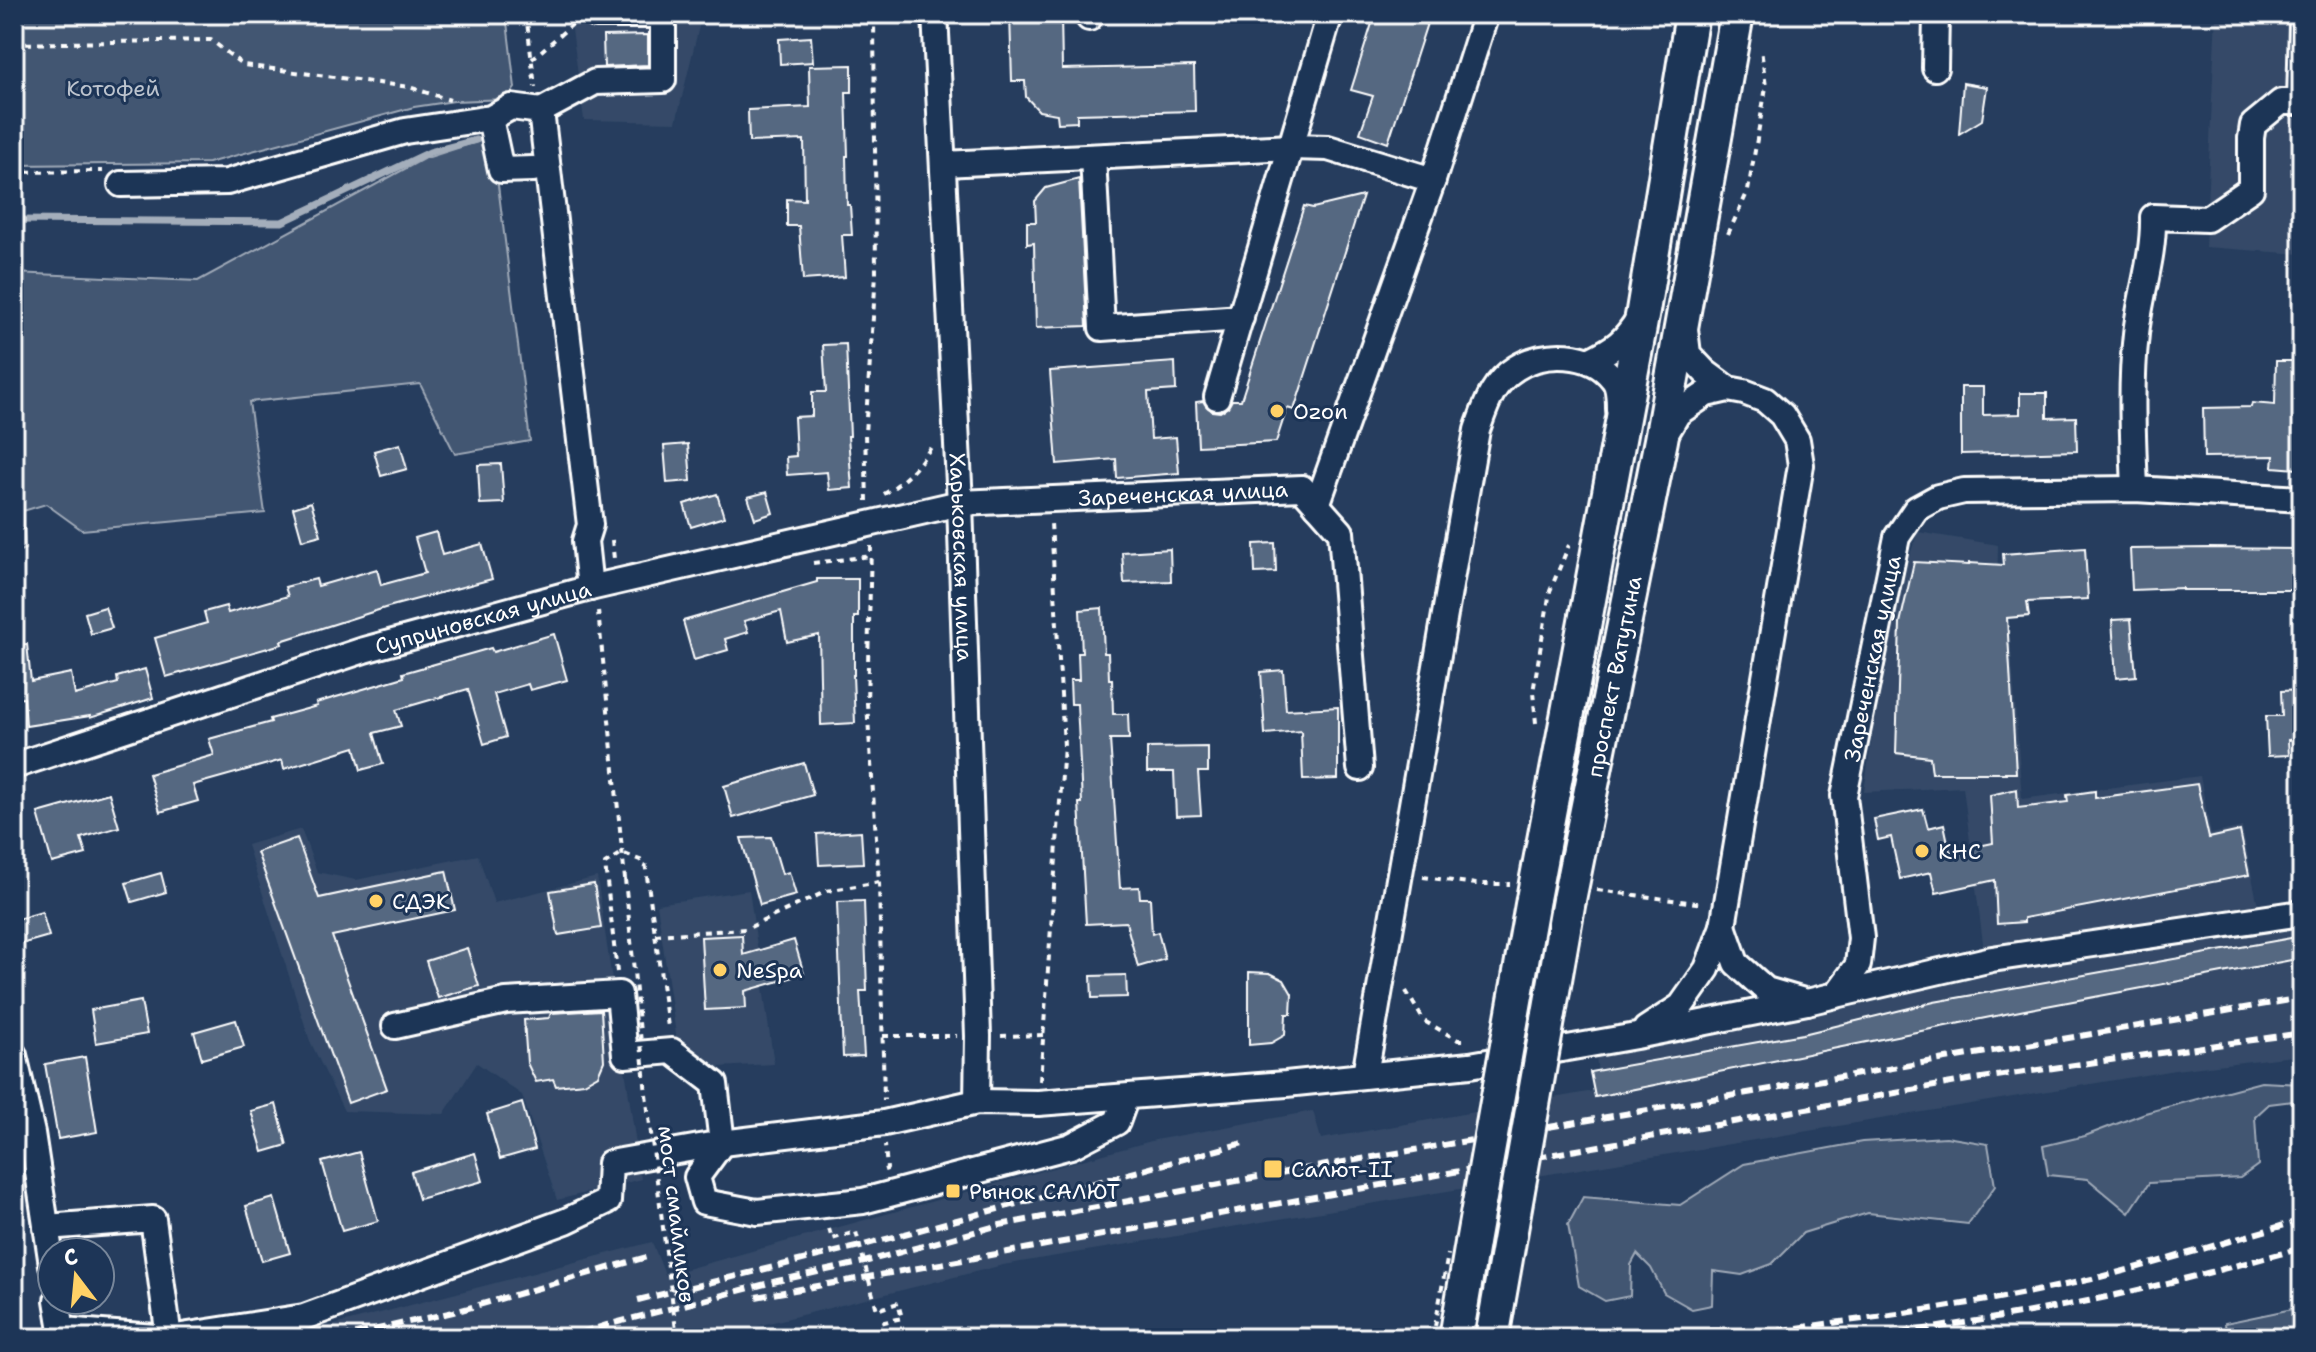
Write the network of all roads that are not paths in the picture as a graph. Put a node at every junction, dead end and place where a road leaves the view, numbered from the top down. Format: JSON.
{"nodes":[{"id":1,"x":663,"y":14,"type":"edge"},
{"id":2,"x":935,"y":14,"type":"edge"},
{"id":3,"x":1330,"y":14,"type":"edge"},
{"id":4,"x":1486,"y":14,"type":"edge"},
{"id":5,"x":1692,"y":14,"type":"edge"},
{"id":6,"x":1737,"y":14,"type":"edge"},
{"id":7,"x":1936,"y":14,"type":"edge"},
{"id":8,"x":596,"y":15,"type":"edge"},
{"id":9,"x":2302,"y":23,"type":"edge"},
{"id":10,"x":1935,"y":68,"type":"dead end"},
{"id":11,"x":2301,"y":102,"type":"edge"},
{"id":12,"x":541,"y":111,"type":"junction"},
{"id":13,"x":486,"y":119,"type":"junction"},
{"id":14,"x":1292,"y":147,"type":"junction"},
{"id":15,"x":1093,"y":157,"type":"junction"},
{"id":16,"x":943,"y":164,"type":"junction"},
{"id":17,"x":540,"y":168,"type":"junction"},
{"id":18,"x":1433,"y":180,"type":"junction"},
{"id":19,"x":121,"y":184,"type":"dead end"},
{"id":20,"x":1643,"y":311,"type":"junction"},
{"id":21,"x":1241,"y":318,"type":"junction"},
{"id":22,"x":1684,"y":319,"type":"junction"},
{"id":23,"x":1591,"y":360,"type":"junction"},
{"id":24,"x":1728,"y":389,"type":"junction"},
{"id":25,"x":1217,"y":397,"type":"dead end"},
{"id":26,"x":1621,"y":427,"type":"junction"},
{"id":27,"x":1661,"y":440,"type":"junction"},
{"id":28,"x":2135,"y":489,"type":"junction"},
{"id":29,"x":2302,"y":499,"type":"edge"},
{"id":30,"x":960,"y":503,"type":"junction"},
{"id":31,"x":1317,"y":505,"type":"junction"},
{"id":32,"x":590,"y":588,"type":"junction"},
{"id":33,"x":14,"y":766,"type":"edge"},
{"id":34,"x":1360,"y":768,"type":"dead end"},
{"id":35,"x":2302,"y":913,"type":"edge"},
{"id":36,"x":1716,"y":916,"type":"junction"},
{"id":37,"x":1836,"y":995,"type":"junction"},
{"id":38,"x":1807,"y":1002,"type":"junction"},
{"id":39,"x":395,"y":1026,"type":"dead end"},
{"id":40,"x":1636,"y":1036,"type":"junction"},
{"id":41,"x":14,"y":1055,"type":"edge"},
{"id":42,"x":1365,"y":1075,"type":"junction"},
{"id":43,"x":1126,"y":1097,"type":"junction"},
{"id":44,"x":977,"y":1102,"type":"junction"},
{"id":45,"x":722,"y":1143,"type":"junction"},
{"id":46,"x":46,"y":1227,"type":"junction"},
{"id":47,"x":47,"y":1236,"type":"edge"},
{"id":48,"x":60,"y":1316,"type":"edge"},
{"id":49,"x":169,"y":1338,"type":"edge"},
{"id":50,"x":1456,"y":1338,"type":"edge"},
{"id":51,"x":1492,"y":1338,"type":"edge"}],
"edges":[{"from":1,"to":8,"type":"street"},
{"from":1,"to":12,"type":"street"},
{"from":2,"to":16,"type":"street","name":"Харьковская улица"},
{"from":3,"to":14,"type":"street"},
{"from":4,"to":18,"type":"street"},
{"from":5,"to":20,"type":"main road","name":"проспект Ватутина"},
{"from":6,"to":22,"type":"main road","name":"проспект Ватутина"},
{"from":7,"to":10,"type":"street"},
{"from":9,"to":11,"type":"street"},
{"from":11,"to":28,"type":"street"},
{"from":12,"to":13,"type":"street"},
{"from":12,"to":17,"type":"street"},
{"from":13,"to":17,"type":"street"},
{"from":13,"to":19,"type":"street"},
{"from":14,"to":15,"type":"street"},
{"from":14,"to":18,"type":"street"},
{"from":14,"to":21,"type":"street"},
{"from":15,"to":16,"type":"street"},
{"from":15,"to":21,"type":"street"},
{"from":16,"to":30,"type":"street","name":"Харьковская улица"},
{"from":17,"to":32,"type":"street"},
{"from":18,"to":31,"type":"street"},
{"from":20,"to":23,"type":"street"},
{"from":20,"to":26,"type":"main road","name":"проспект Ватутина"},
{"from":21,"to":25,"type":"street"},
{"from":22,"to":24,"type":"street"},
{"from":22,"to":27,"type":"main road","name":"проспект Ватутина"},
{"from":23,"to":26,"type":"street"},
{"from":23,"to":42,"type":"street"},
{"from":24,"to":27,"type":"street"},
{"from":24,"to":36,"type":"street"},
{"from":26,"to":50,"type":"main road","name":"проспект Ватутина","bridge":true},
{"from":27,"to":51,"type":"main road","name":"проспект Ватутина","bridge":true},
{"from":28,"to":29,"type":"street","name":"Зареченская улица"},
{"from":28,"to":37,"type":"street","name":"Зареченская улица"},
{"from":30,"to":31,"type":"street","name":"Зареченская улица"},
{"from":30,"to":32,"type":"street","name":"Супруновская улица"},
{"from":30,"to":44,"type":"street","name":"Харьковская улица"},
{"from":31,"to":34,"type":"street","name":"Зареченская улица"},
{"from":32,"to":33,"type":"street","name":"Супруновская улица"},
{"from":35,"to":37,"type":"street"},
{"from":36,"to":38,"type":"street"},
{"from":36,"to":40,"type":"street"},
{"from":37,"to":38,"type":"street"},
{"from":38,"to":40,"type":"street"},
{"from":39,"to":45,"type":"street"},
{"from":40,"to":42,"type":"street"},
{"from":41,"to":46,"type":"street"},
{"from":42,"to":43,"type":"street"},
{"from":43,"to":44,"type":"street"},
{"from":43,"to":45,"type":"street"},
{"from":44,"to":45,"type":"street"},
{"from":45,"to":49,"type":"street"},
{"from":46,"to":47,"type":"street"},
{"from":46,"to":49,"type":"street"},
{"from":48,"to":49,"type":"street"}]}
